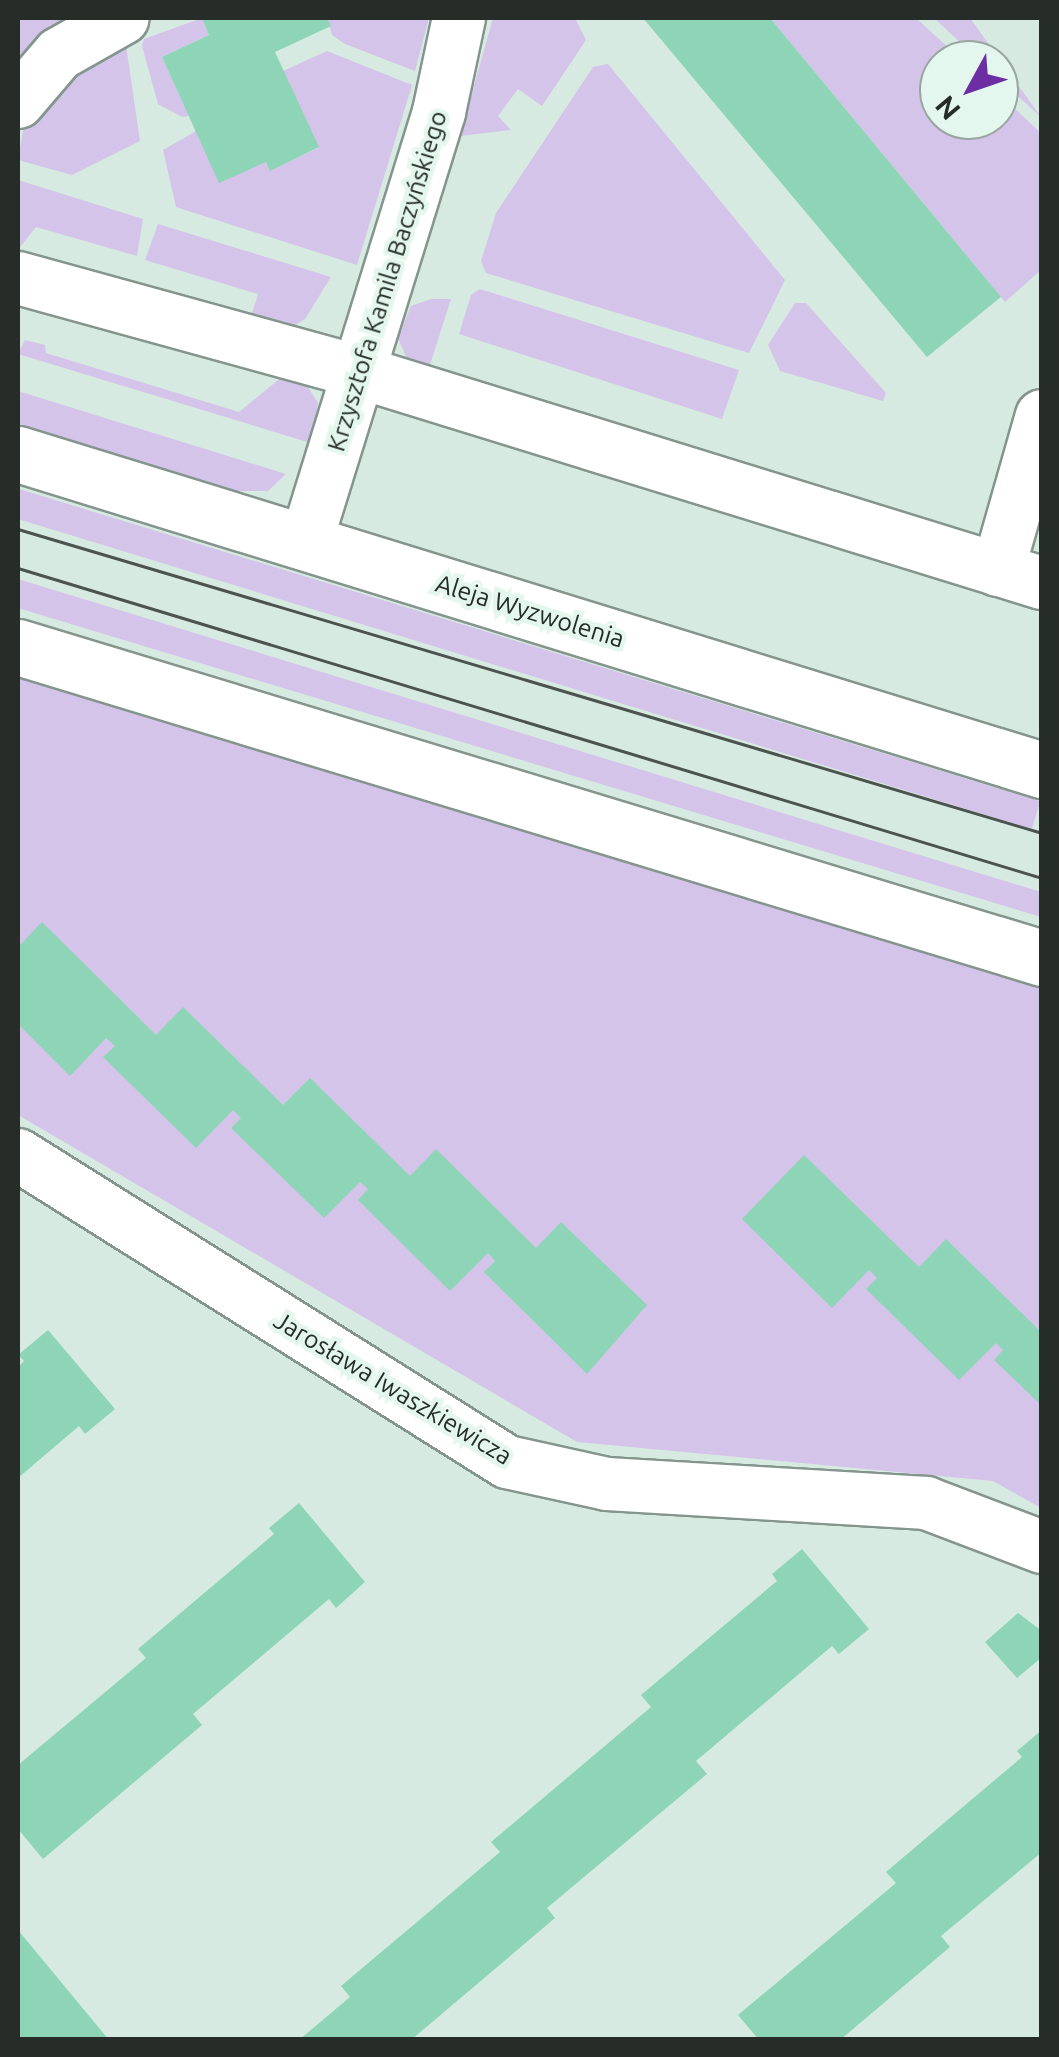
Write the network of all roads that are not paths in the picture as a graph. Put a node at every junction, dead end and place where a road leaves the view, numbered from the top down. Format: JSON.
{"nodes":[{"id":1,"x":123,"y":18,"type":"edge"},
{"id":2,"x":459,"y":18,"type":"edge"},
{"id":3,"x":18,"y":102,"type":"edge"},
{"id":4,"x":18,"y":278,"type":"edge"},
{"id":5,"x":359,"y":372,"type":"junction"},
{"id":6,"x":1042,"y":416,"type":"edge"},
{"id":7,"x":18,"y":454,"type":"edge"},
{"id":8,"x":306,"y":542,"type":"junction"},
{"id":9,"x":1020,"y":576,"type":"edge"},
{"id":10,"x":18,"y":647,"type":"edge"},
{"id":11,"x":1042,"y":770,"type":"edge"},
{"id":12,"x":1042,"y":958,"type":"edge"},
{"id":13,"x":18,"y":1156,"type":"edge"},
{"id":14,"x":1042,"y":1548,"type":"edge"}],
"edges":[{"from":1,"to":3,"type":"street"},
{"from":2,"to":5,"type":"street","name":"Krzysztofa Kamila Baczyńskiego"},
{"from":4,"to":5,"type":"street"},
{"from":5,"to":8,"type":"street","name":"Krzysztofa Kamila Baczyńskiego"},
{"from":5,"to":9,"type":"street"},
{"from":6,"to":9,"type":"street"},
{"from":7,"to":8,"type":"main road","name":"Aleja Wyzwolenia"},
{"from":8,"to":11,"type":"main road","name":"Aleja Wyzwolenia"},
{"from":10,"to":12,"type":"main road"},
{"from":13,"to":14,"type":"street","name":"Jarosława Iwaszkiewicza"}]}
